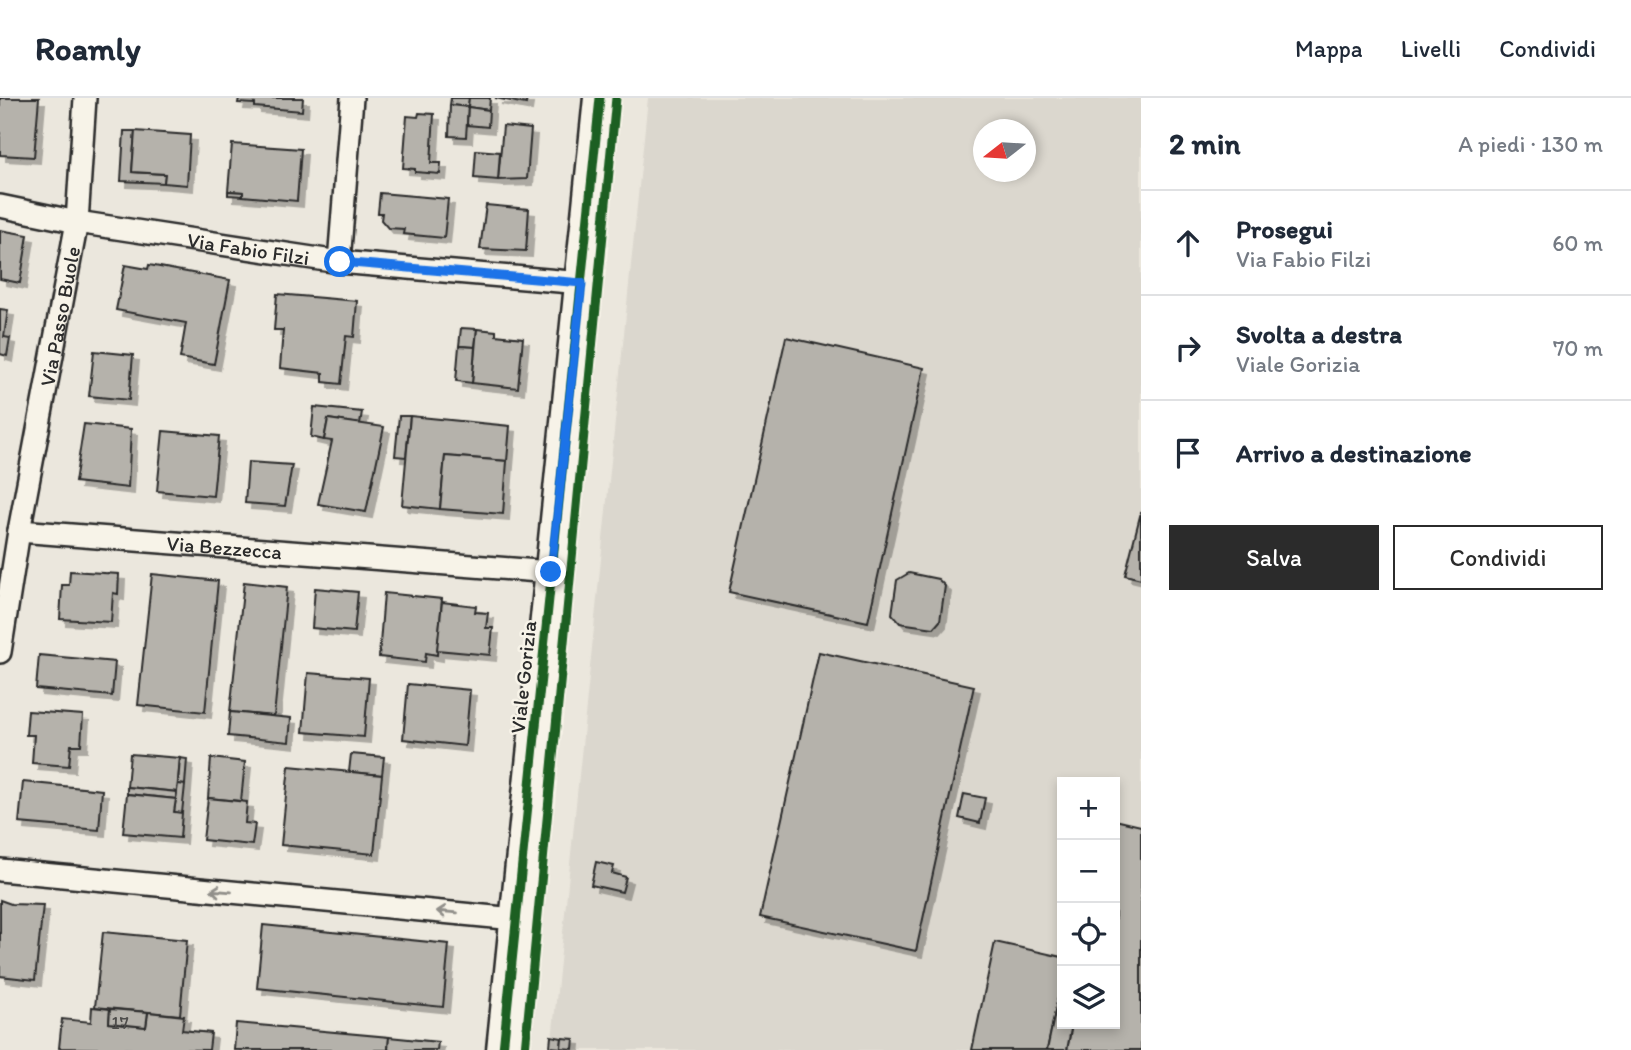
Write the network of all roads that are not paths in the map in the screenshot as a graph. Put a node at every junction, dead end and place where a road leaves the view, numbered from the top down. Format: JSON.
{"nodes":[{"id":1,"x":85,"y":98,"type":"edge"},
{"id":2,"x":352,"y":98,"type":"edge"},
{"id":3,"x":600,"y":98,"type":"edge"},
{"id":4,"x":0,"y":206,"type":"edge"},
{"id":5,"x":77,"y":222,"type":"junction"},
{"id":6,"x":340,"y":262,"type":"junction"},
{"id":7,"x":582,"y":283,"type":"junction"},
{"id":8,"x":19,"y":531,"type":"junction"},
{"id":9,"x":551,"y":572,"type":"junction"},
{"id":10,"x":0,"y":652,"type":"edge"},
{"id":11,"x":0,"y":870,"type":"edge"},
{"id":12,"x":515,"y":919,"type":"junction"},
{"id":13,"x":503,"y":1050,"type":"edge"}],
"edges":[{"from":1,"to":5,"type":"street","name":"Via Passo Buole"},
{"from":2,"to":6,"type":"street"},
{"from":3,"to":7,"type":"street","name":"Viale Gorizia"},
{"from":4,"to":5,"type":"street","name":"Via Fabio Filzi"},
{"from":5,"to":6,"type":"street","name":"Via Fabio Filzi"},
{"from":5,"to":8,"type":"street","name":"Via Passo Buole"},
{"from":6,"to":7,"type":"street","name":"Via Fabio Filzi"},
{"from":7,"to":9,"type":"street","name":"Viale Gorizia"},
{"from":8,"to":9,"type":"street","name":"Via Bezzecca"},
{"from":8,"to":10,"type":"street"},
{"from":9,"to":12,"type":"street","name":"Viale Gorizia"},
{"from":12,"to":11,"type":"street","one_way":true},
{"from":12,"to":13,"type":"street","name":"Viale Gorizia"}]}
